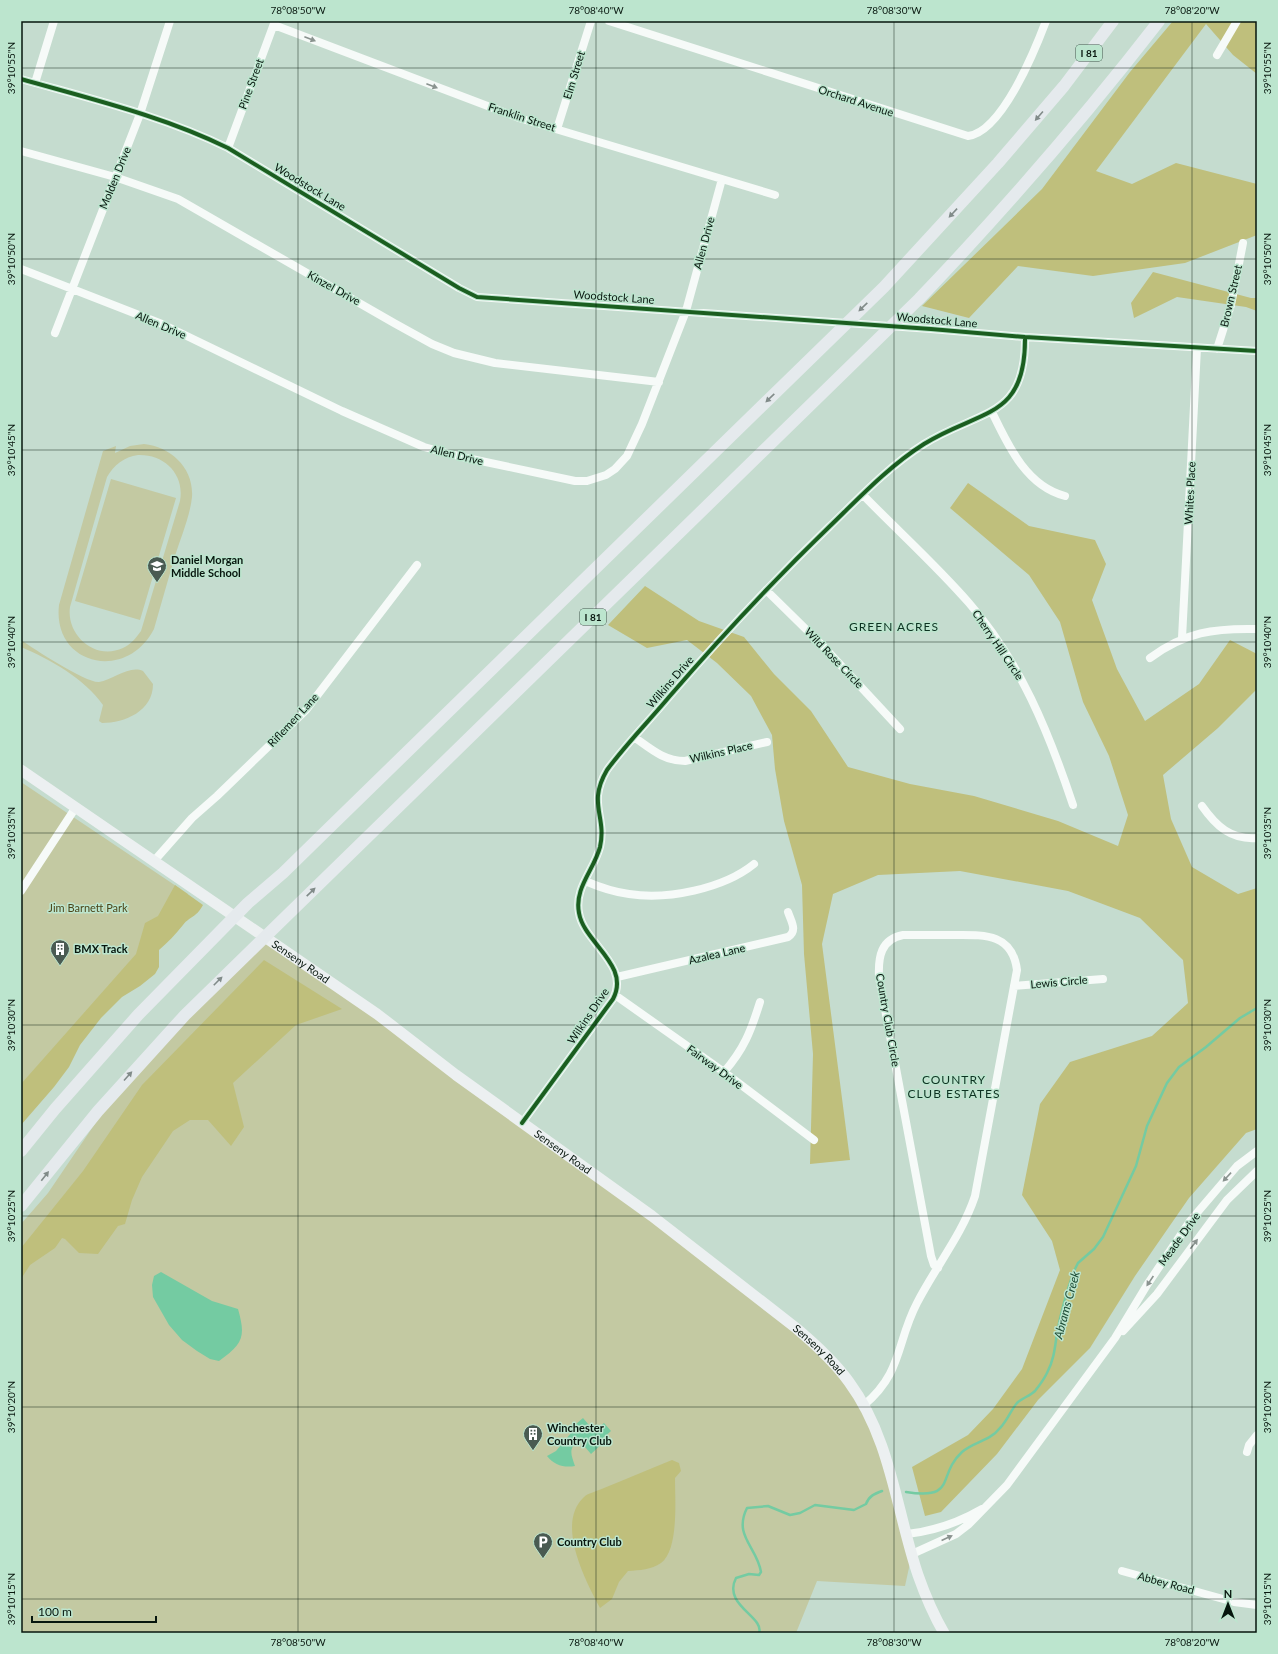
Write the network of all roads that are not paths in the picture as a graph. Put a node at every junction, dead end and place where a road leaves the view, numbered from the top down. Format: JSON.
{"nodes":[{"id":1,"x":54,"y":21,"type":"edge"},
{"id":2,"x":170,"y":21,"type":"edge"},
{"id":3,"x":591,"y":21,"type":"edge"},
{"id":4,"x":609,"y":21,"type":"edge"},
{"id":5,"x":1046,"y":21,"type":"edge"},
{"id":6,"x":1113,"y":21,"type":"edge"},
{"id":7,"x":1159,"y":21,"type":"edge"},
{"id":8,"x":1237,"y":21,"type":"edge"},
{"id":9,"x":274,"y":23,"type":"edge"},
{"id":10,"x":1217,"y":55,"type":"dead end"},
{"id":11,"x":21,"y":79,"type":"edge"},
{"id":12,"x":34,"y":83,"type":"junction"},
{"id":13,"x":140,"y":114,"type":"junction"},
{"id":14,"x":558,"y":129,"type":"junction"},
{"id":15,"x":228,"y":148,"type":"junction"},
{"id":16,"x":21,"y":151,"type":"edge"},
{"id":17,"x":115,"y":177,"type":"junction"},
{"id":18,"x":722,"y":179,"type":"junction"},
{"id":19,"x":775,"y":195,"type":"dead end"},
{"id":20,"x":1243,"y":243,"type":"dead end"},
{"id":21,"x":21,"y":269,"type":"edge"},
{"id":22,"x":72,"y":289,"type":"junction"},
{"id":23,"x":686,"y":311,"type":"junction"},
{"id":24,"x":55,"y":333,"type":"dead end"},
{"id":25,"x":1025,"y":337,"type":"junction"},
{"id":26,"x":1198,"y":348,"type":"junction"},
{"id":27,"x":1217,"y":349,"type":"junction"},
{"id":28,"x":1257,"y":351,"type":"edge"},
{"id":29,"x":659,"y":382,"type":"junction"},
{"id":30,"x":992,"y":412,"type":"junction"},
{"id":31,"x":863,"y":495,"type":"junction"},
{"id":32,"x":1065,"y":496,"type":"dead end"},
{"id":33,"x":417,"y":565,"type":"dead end"},
{"id":34,"x":766,"y":590,"type":"junction"},
{"id":35,"x":1257,"y":629,"type":"edge"},
{"id":36,"x":1182,"y":638,"type":"junction"},
{"id":37,"x":1150,"y":658,"type":"dead end"},
{"id":38,"x":900,"y":729,"type":"dead end"},
{"id":39,"x":634,"y":738,"type":"junction"},
{"id":40,"x":767,"y":742,"type":"dead end"},
{"id":41,"x":21,"y":770,"type":"edge"},
{"id":42,"x":1073,"y":805,"type":"dead end"},
{"id":43,"x":1202,"y":806,"type":"dead end"},
{"id":44,"x":76,"y":807,"type":"junction"},
{"id":45,"x":1257,"y":838,"type":"edge"},
{"id":46,"x":154,"y":861,"type":"junction"},
{"id":47,"x":754,"y":864,"type":"dead end"},
{"id":48,"x":584,"y":881,"type":"junction"},
{"id":49,"x":21,"y":891,"type":"edge"},
{"id":50,"x":788,"y":912,"type":"dead end"},
{"id":51,"x":617,"y":977,"type":"junction"},
{"id":52,"x":1103,"y":978,"type":"dead end"},
{"id":53,"x":1014,"y":986,"type":"junction"},
{"id":54,"x":615,"y":995,"type":"junction"},
{"id":55,"x":760,"y":1002,"type":"dead end"},
{"id":56,"x":724,"y":1072,"type":"junction"},
{"id":57,"x":522,"y":1123,"type":"junction"},
{"id":58,"x":814,"y":1140,"type":"dead end"},
{"id":59,"x":21,"y":1151,"type":"edge"},
{"id":60,"x":1257,"y":1151,"type":"edge"},
{"id":61,"x":1257,"y":1171,"type":"edge"},
{"id":62,"x":21,"y":1206,"type":"edge"},
{"id":63,"x":938,"y":1268,"type":"junction"},
{"id":64,"x":1115,"y":1338,"type":"junction"},
{"id":65,"x":864,"y":1405,"type":"junction"},
{"id":66,"x":1257,"y":1435,"type":"edge"},
{"id":67,"x":1247,"y":1452,"type":"dead end"},
{"id":68,"x":989,"y":1504,"type":"junction"},
{"id":69,"x":907,"y":1534,"type":"junction"},
{"id":70,"x":912,"y":1554,"type":"junction"},
{"id":71,"x":1122,"y":1571,"type":"dead end"},
{"id":72,"x":1257,"y":1605,"type":"edge"},
{"id":73,"x":944,"y":1633,"type":"edge"}],
"edges":[{"from":1,"to":12,"type":"street"},
{"from":2,"to":13,"type":"street","name":"Molden Drive"},
{"from":3,"to":14,"type":"street","name":"Elm Street"},
{"from":4,"to":5,"type":"street","name":"Orchard Avenue"},
{"from":6,"to":59,"type":"highway","number":"I 81","one_way":true},
{"from":62,"to":7,"type":"highway","number":"I 81","one_way":true},
{"from":8,"to":10,"type":"street"},
{"from":9,"to":14,"type":"street","name":"Franklin Street","one_way":true},
{"from":9,"to":15,"type":"street","name":"Pine Street"},
{"from":11,"to":12,"type":"street","name":"Woodstock Lane"},
{"from":12,"to":13,"type":"street","name":"Woodstock Lane"},
{"from":13,"to":15,"type":"street","name":"Woodstock Lane"},
{"from":13,"to":17,"type":"street","name":"Molden Drive"},
{"from":14,"to":18,"type":"street","name":"Franklin Street"},
{"from":15,"to":23,"type":"street","name":"Woodstock Lane"},
{"from":16,"to":17,"type":"street","name":"Kinzel Drive"},
{"from":17,"to":22,"type":"street","name":"Molden Drive"},
{"from":17,"to":29,"type":"street","name":"Kinzel Drive"},
{"from":18,"to":19,"type":"street","name":"Franklin Street"},
{"from":18,"to":23,"type":"street","name":"Allen Drive"},
{"from":20,"to":27,"type":"street","name":"Brown Street"},
{"from":21,"to":22,"type":"street","name":"Allen Drive"},
{"from":22,"to":24,"type":"street","name":"Molden Drive"},
{"from":22,"to":29,"type":"street","name":"Allen Drive"},
{"from":23,"to":25,"type":"street","name":"Woodstock Lane"},
{"from":23,"to":29,"type":"street","name":"Allen Drive"},
{"from":25,"to":26,"type":"street","name":"Woodstock Lane"},
{"from":25,"to":30,"type":"street","name":"Wilkins Drive"},
{"from":26,"to":27,"type":"street","name":"Woodstock Lane"},
{"from":26,"to":36,"type":"street","name":"Whites Place"},
{"from":27,"to":28,"type":"street","name":"Woodstock Lane"},
{"from":30,"to":31,"type":"street","name":"Wilkins Drive"},
{"from":30,"to":32,"type":"street"},
{"from":31,"to":34,"type":"street","name":"Wilkins Drive"},
{"from":31,"to":42,"type":"street","name":"Cherry Hill Circle"},
{"from":33,"to":46,"type":"street","name":"Riflemen Lane"},
{"from":34,"to":38,"type":"street","name":"Wild Rose Circle"},
{"from":34,"to":39,"type":"street","name":"Wilkins Drive"},
{"from":35,"to":36,"type":"street"},
{"from":36,"to":37,"type":"street"},
{"from":39,"to":40,"type":"street","name":"Wilkins Place"},
{"from":39,"to":48,"type":"street","name":"Wilkins Drive"},
{"from":41,"to":44,"type":"main road","name":"Senseny Road"},
{"from":43,"to":45,"type":"street"},
{"from":44,"to":46,"type":"main road","name":"Senseny Road"},
{"from":44,"to":49,"type":"street"},
{"from":46,"to":57,"type":"main road","name":"Senseny Road"},
{"from":47,"to":48,"type":"street"},
{"from":48,"to":51,"type":"street","name":"Wilkins Drive"},
{"from":50,"to":51,"type":"street","name":"Azalea Lane"},
{"from":51,"to":54,"type":"street","name":"Wilkins Drive"},
{"from":52,"to":53,"type":"street","name":"Lewis Circle"},
{"from":53,"to":63,"type":"street","name":"Country Club Circle"},
{"from":53,"to":63,"type":"street","name":"Country Club Circle"},
{"from":54,"to":56,"type":"street","name":"Fairway Drive"},
{"from":54,"to":57,"type":"street","name":"Wilkins Drive"},
{"from":55,"to":56,"type":"street"},
{"from":56,"to":58,"type":"street","name":"Fairway Drive"},
{"from":57,"to":65,"type":"main road","name":"Senseny Road"},
{"from":60,"to":64,"type":"street","name":"Meade Drive","one_way":true},
{"from":64,"to":61,"type":"street","name":"Meade Drive","one_way":true},
{"from":63,"to":65,"type":"street","name":"Country Club Circle"},
{"from":64,"to":68,"type":"street","name":"Meade Drive"},
{"from":65,"to":69,"type":"main road","name":"Senseny Road"},
{"from":66,"to":67,"type":"street"},
{"from":68,"to":69,"type":"street","name":"Meade Drive"},
{"from":70,"to":68,"type":"street","name":"Meade Drive","one_way":true},
{"from":69,"to":70,"type":"main road","name":"Senseny Road"},
{"from":70,"to":73,"type":"main road","name":"Senseny Road"},
{"from":71,"to":72,"type":"street","name":"Abbey Road"}]}
